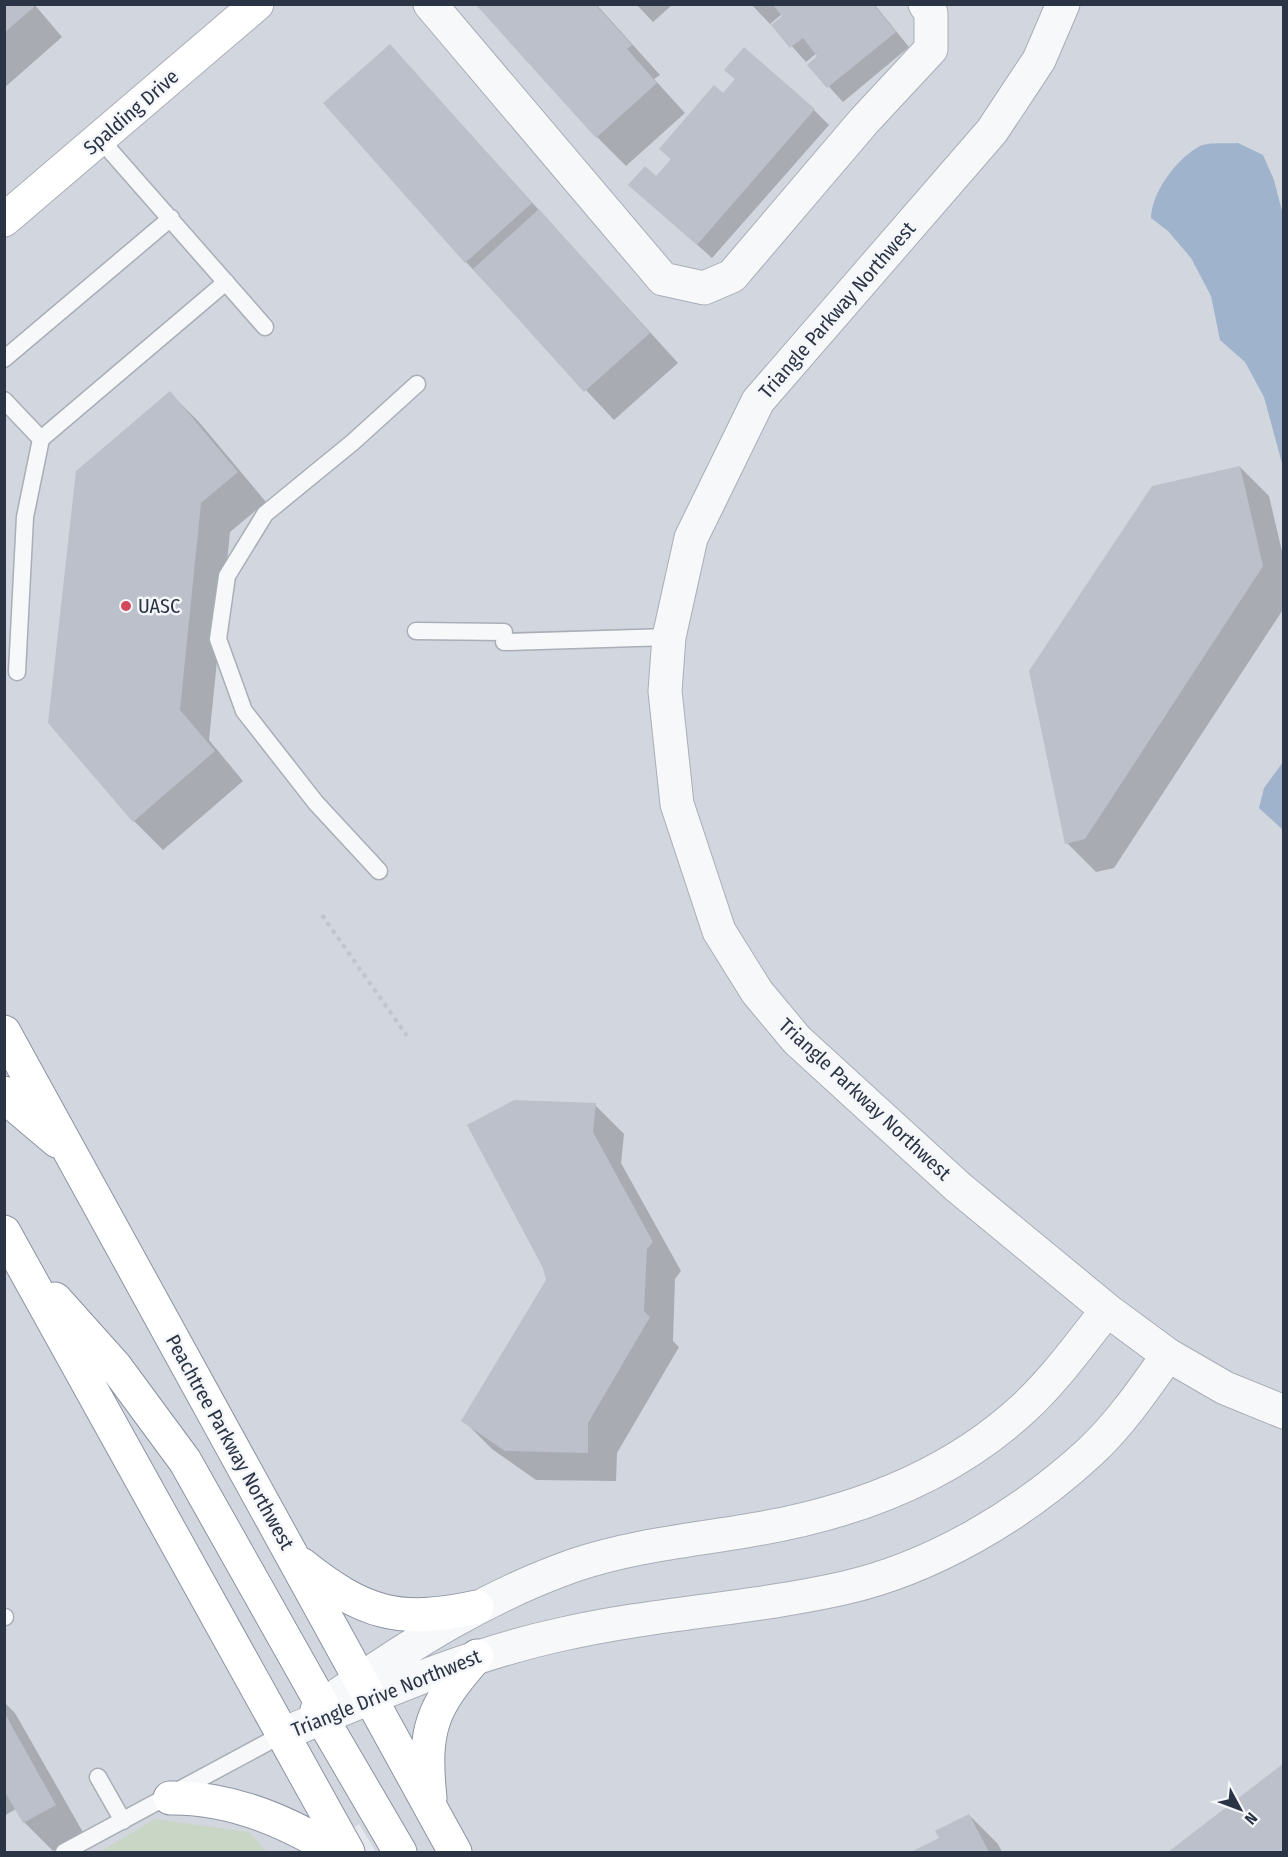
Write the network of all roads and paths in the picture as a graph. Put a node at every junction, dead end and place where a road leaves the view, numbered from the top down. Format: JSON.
{"nodes":[{"id":1,"x":257,"y":4,"type":"edge"},
{"id":2,"x":430,"y":4,"type":"edge"},
{"id":3,"x":925,"y":4,"type":"edge"},
{"id":4,"x":1063,"y":4,"type":"edge"},
{"id":5,"x":100,"y":139,"type":"junction"},
{"id":6,"x":171,"y":218,"type":"junction"},
{"id":7,"x":4,"y":220,"type":"edge"},
{"id":8,"x":226,"y":282,"type":"junction"},
{"id":9,"x":265,"y":327,"type":"dead end"},
{"id":10,"x":4,"y":359,"type":"edge"},
{"id":11,"x":417,"y":384,"type":"dead end"},
{"id":12,"x":4,"y":400,"type":"edge"},
{"id":13,"x":41,"y":439,"type":"junction"},
{"id":14,"x":416,"y":631,"type":"dead end"},
{"id":15,"x":669,"y":637,"type":"junction"},
{"id":16,"x":17,"y":672,"type":"dead end"},
{"id":17,"x":378,"y":871,"type":"dead end"},
{"id":18,"x":322,"y":915,"type":"dead end"},
{"id":19,"x":4,"y":1032,"type":"edge"},
{"id":20,"x":407,"y":1036,"type":"dead end"},
{"id":21,"x":4,"y":1093,"type":"edge"},
{"id":22,"x":72,"y":1154,"type":"junction"},
{"id":23,"x":6,"y":1238,"type":"edge"},
{"id":24,"x":29,"y":1276,"type":"junction"},
{"id":25,"x":1107,"y":1310,"type":"junction"},
{"id":26,"x":1167,"y":1355,"type":"junction"},
{"id":27,"x":1284,"y":1412,"type":"edge"},
{"id":28,"x":294,"y":1558,"type":"junction"},
{"id":29,"x":477,"y":1607,"type":"junction"},
{"id":30,"x":477,"y":1656,"type":"junction"},
{"id":31,"x":365,"y":1688,"type":"junction"},
{"id":32,"x":323,"y":1712,"type":"junction"},
{"id":33,"x":283,"y":1734,"type":"junction"},
{"id":34,"x":98,"y":1777,"type":"dead end"},
{"id":35,"x":170,"y":1798,"type":"junction"},
{"id":36,"x":431,"y":1809,"type":"junction"},
{"id":37,"x":123,"y":1821,"type":"junction"},
{"id":38,"x":64,"y":1852,"type":"edge"},
{"id":39,"x":336,"y":1852,"type":"edge"},
{"id":40,"x":348,"y":1852,"type":"edge"},
{"id":41,"x":400,"y":1852,"type":"edge"},
{"id":42,"x":455,"y":1852,"type":"edge"}],
"edges":[{"from":1,"to":5,"type":"main road","name":"Spalding Drive"},
{"from":2,"to":3,"type":"street"},
{"from":4,"to":15,"type":"street","name":"Triangle Parkway Northwest"},
{"from":5,"to":6,"type":"lane"},
{"from":5,"to":7,"type":"main road","name":"Spalding Drive"},
{"from":6,"to":8,"type":"lane"},
{"from":6,"to":10,"type":"lane"},
{"from":8,"to":9,"type":"lane"},
{"from":8,"to":13,"type":"lane"},
{"from":11,"to":17,"type":"lane"},
{"from":12,"to":13,"type":"lane"},
{"from":13,"to":16,"type":"lane"},
{"from":14,"to":15,"type":"lane"},
{"from":15,"to":25,"type":"street","name":"Triangle Parkway Northwest"},
{"from":18,"to":20,"type":"path"},
{"from":19,"to":22,"type":"main road","name":"Peachtree Parkway Northwest"},
{"from":21,"to":22,"type":"main road"},
{"from":22,"to":28,"type":"main road","name":"Peachtree Parkway Northwest"},
{"from":23,"to":24,"type":"main road"},
{"from":24,"to":32,"type":"main road"},
{"from":24,"to":33,"type":"main road"},
{"from":25,"to":26,"type":"street","name":"Triangle Parkway Northwest"},
{"from":25,"to":29,"type":"street","name":"Triangle Drive Northwest"},
{"from":26,"to":27,"type":"street","name":"Triangle Parkway Northwest"},
{"from":26,"to":30,"type":"street","name":"Triangle Drive Northwest"},
{"from":28,"to":29,"type":"main road"},
{"from":28,"to":31,"type":"main road","name":"Peachtree Parkway Northwest"},
{"from":29,"to":31,"type":"street","name":"Triangle Drive Northwest"},
{"from":30,"to":31,"type":"street","name":"Triangle Drive Northwest"},
{"from":30,"to":36,"type":"main road"},
{"from":31,"to":32,"type":"street","name":"Triangle Drive Northwest"},
{"from":31,"to":36,"type":"main road","name":"Peachtree Parkway Northwest"},
{"from":32,"to":33,"type":"street","name":"Triangle Drive Northwest"},
{"from":32,"to":41,"type":"main road"},
{"from":33,"to":35,"type":"lane"},
{"from":33,"to":40,"type":"main road"},
{"from":34,"to":37,"type":"lane"},
{"from":35,"to":37,"type":"lane"},
{"from":35,"to":39,"type":"main road"},
{"from":36,"to":42,"type":"main road","name":"Peachtree Parkway Northwest"},
{"from":37,"to":38,"type":"lane"}]}
